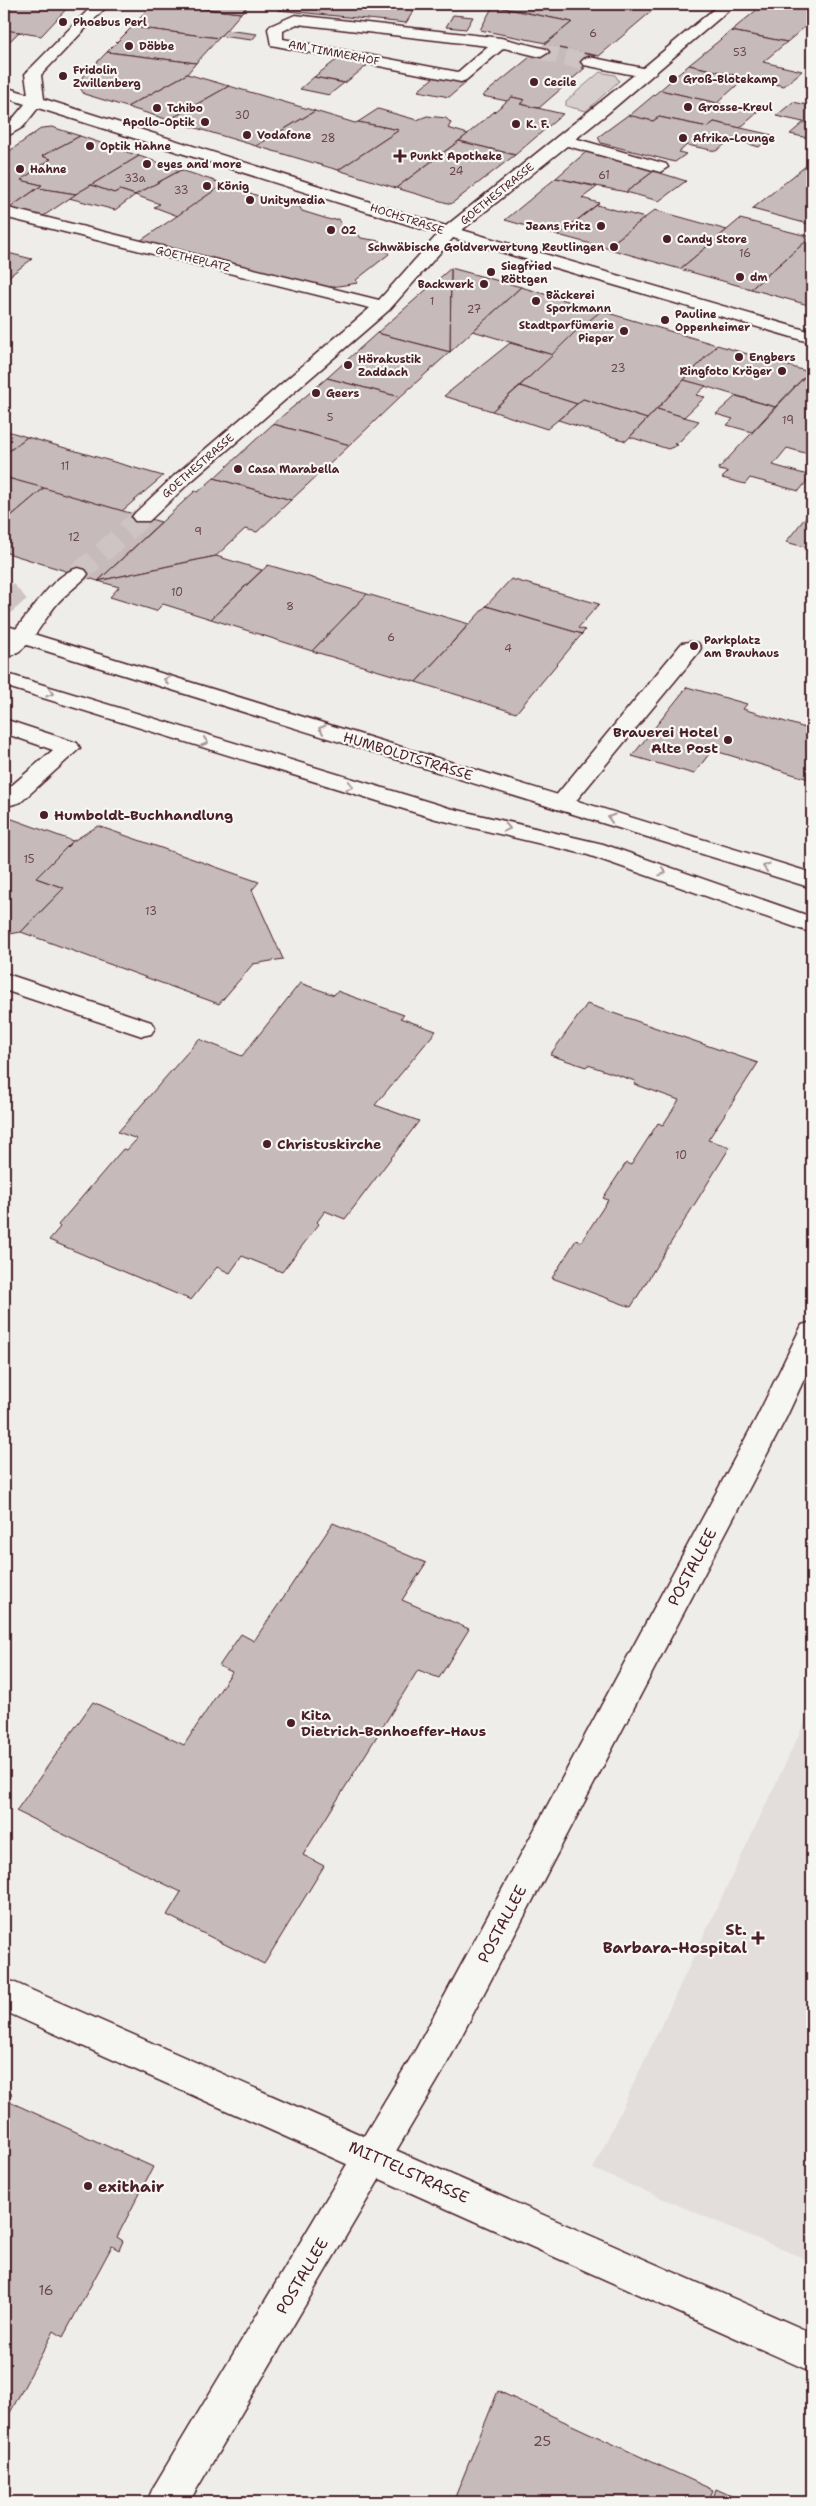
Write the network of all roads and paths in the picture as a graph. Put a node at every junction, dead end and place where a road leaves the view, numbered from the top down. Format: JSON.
{"nodes":[{"id":1,"x":102,"y":4,"type":"edge"},
{"id":2,"x":729,"y":4,"type":"edge"},
{"id":3,"x":500,"y":43,"type":"junction"},
{"id":4,"x":542,"y":52,"type":"tunnel mouth"},
{"id":5,"x":589,"y":62,"type":"tunnel mouth"},
{"id":6,"x":647,"y":73,"type":"junction"},
{"id":7,"x":4,"y":92,"type":"edge"},
{"id":8,"x":36,"y":100,"type":"junction"},
{"id":9,"x":4,"y":133,"type":"edge"},
{"id":10,"x":563,"y":140,"type":"junction"},
{"id":11,"x":660,"y":167,"type":"dead end"},
{"id":12,"x":4,"y":212,"type":"edge"},
{"id":13,"x":450,"y":232,"type":"junction"},
{"id":14,"x":383,"y":306,"type":"junction"},
{"id":15,"x":812,"y":338,"type":"edge"},
{"id":16,"x":142,"y":516,"type":"tunnel mouth"},
{"id":17,"x":78,"y":574,"type":"tunnel mouth"},
{"id":18,"x":13,"y":634,"type":"edge"},
{"id":19,"x":690,"y":648,"type":"dead end"},
{"id":20,"x":4,"y":652,"type":"edge"},
{"id":21,"x":4,"y":679,"type":"edge"},
{"id":22,"x":4,"y":726,"type":"edge"},
{"id":23,"x":4,"y":800,"type":"edge"},
{"id":24,"x":562,"y":803,"type":"junction"},
{"id":25,"x":812,"y":881,"type":"edge"},
{"id":26,"x":812,"y":925,"type":"edge"},
{"id":27,"x":4,"y":981,"type":"edge"},
{"id":28,"x":142,"y":1028,"type":"dead end"},
{"id":29,"x":812,"y":1333,"type":"edge"},
{"id":30,"x":4,"y":1994,"type":"edge"},
{"id":31,"x":373,"y":2157,"type":"junction"},
{"id":32,"x":812,"y":2353,"type":"edge"},
{"id":33,"x":167,"y":2502,"type":"edge"}],
"edges":[{"from":1,"to":8,"type":"street"},
{"from":2,"to":6,"type":"street","name":"GOETHESTRASSE"},
{"from":3,"to":3,"type":"street","name":"AM TIMMERHOF"},
{"from":3,"to":4,"type":"street","name":"AM TIMMERHOF"},
{"from":5,"to":6,"type":"street"},
{"from":6,"to":10,"type":"street","name":"GOETHESTRASSE"},
{"from":7,"to":8,"type":"street","name":"HOCHSTRASSE"},
{"from":8,"to":9,"type":"street"},
{"from":8,"to":13,"type":"street","name":"HOCHSTRASSE"},
{"from":10,"to":11,"type":"street"},
{"from":10,"to":13,"type":"street","name":"GOETHESTRASSE"},
{"from":12,"to":14,"type":"street","name":"GOETHEPLATZ"},
{"from":13,"to":14,"type":"street","name":"GOETHESTRASSE"},
{"from":13,"to":15,"type":"street","name":"HOCHSTRASSE"},
{"from":14,"to":16,"type":"street","name":"GOETHESTRASSE"},
{"from":17,"to":18,"type":"street"},
{"from":18,"to":20,"type":"street"},
{"from":24,"to":18,"type":"street","name":"HUMBOLDTSTRASSE","one_way":true},
{"from":19,"to":24,"type":"street"},
{"from":21,"to":26,"type":"street","one_way":true},
{"from":22,"to":23,"type":"street"},
{"from":25,"to":24,"type":"street","name":"HUMBOLDTSTRASSE","one_way":true},
{"from":27,"to":28,"type":"street"},
{"from":29,"to":31,"type":"street","name":"POSTALLEE"},
{"from":30,"to":31,"type":"street","name":"MITTELSTRASSE"},
{"from":31,"to":32,"type":"street","name":"MITTELSTRASSE"},
{"from":31,"to":33,"type":"street","name":"POSTALLEE"}]}
